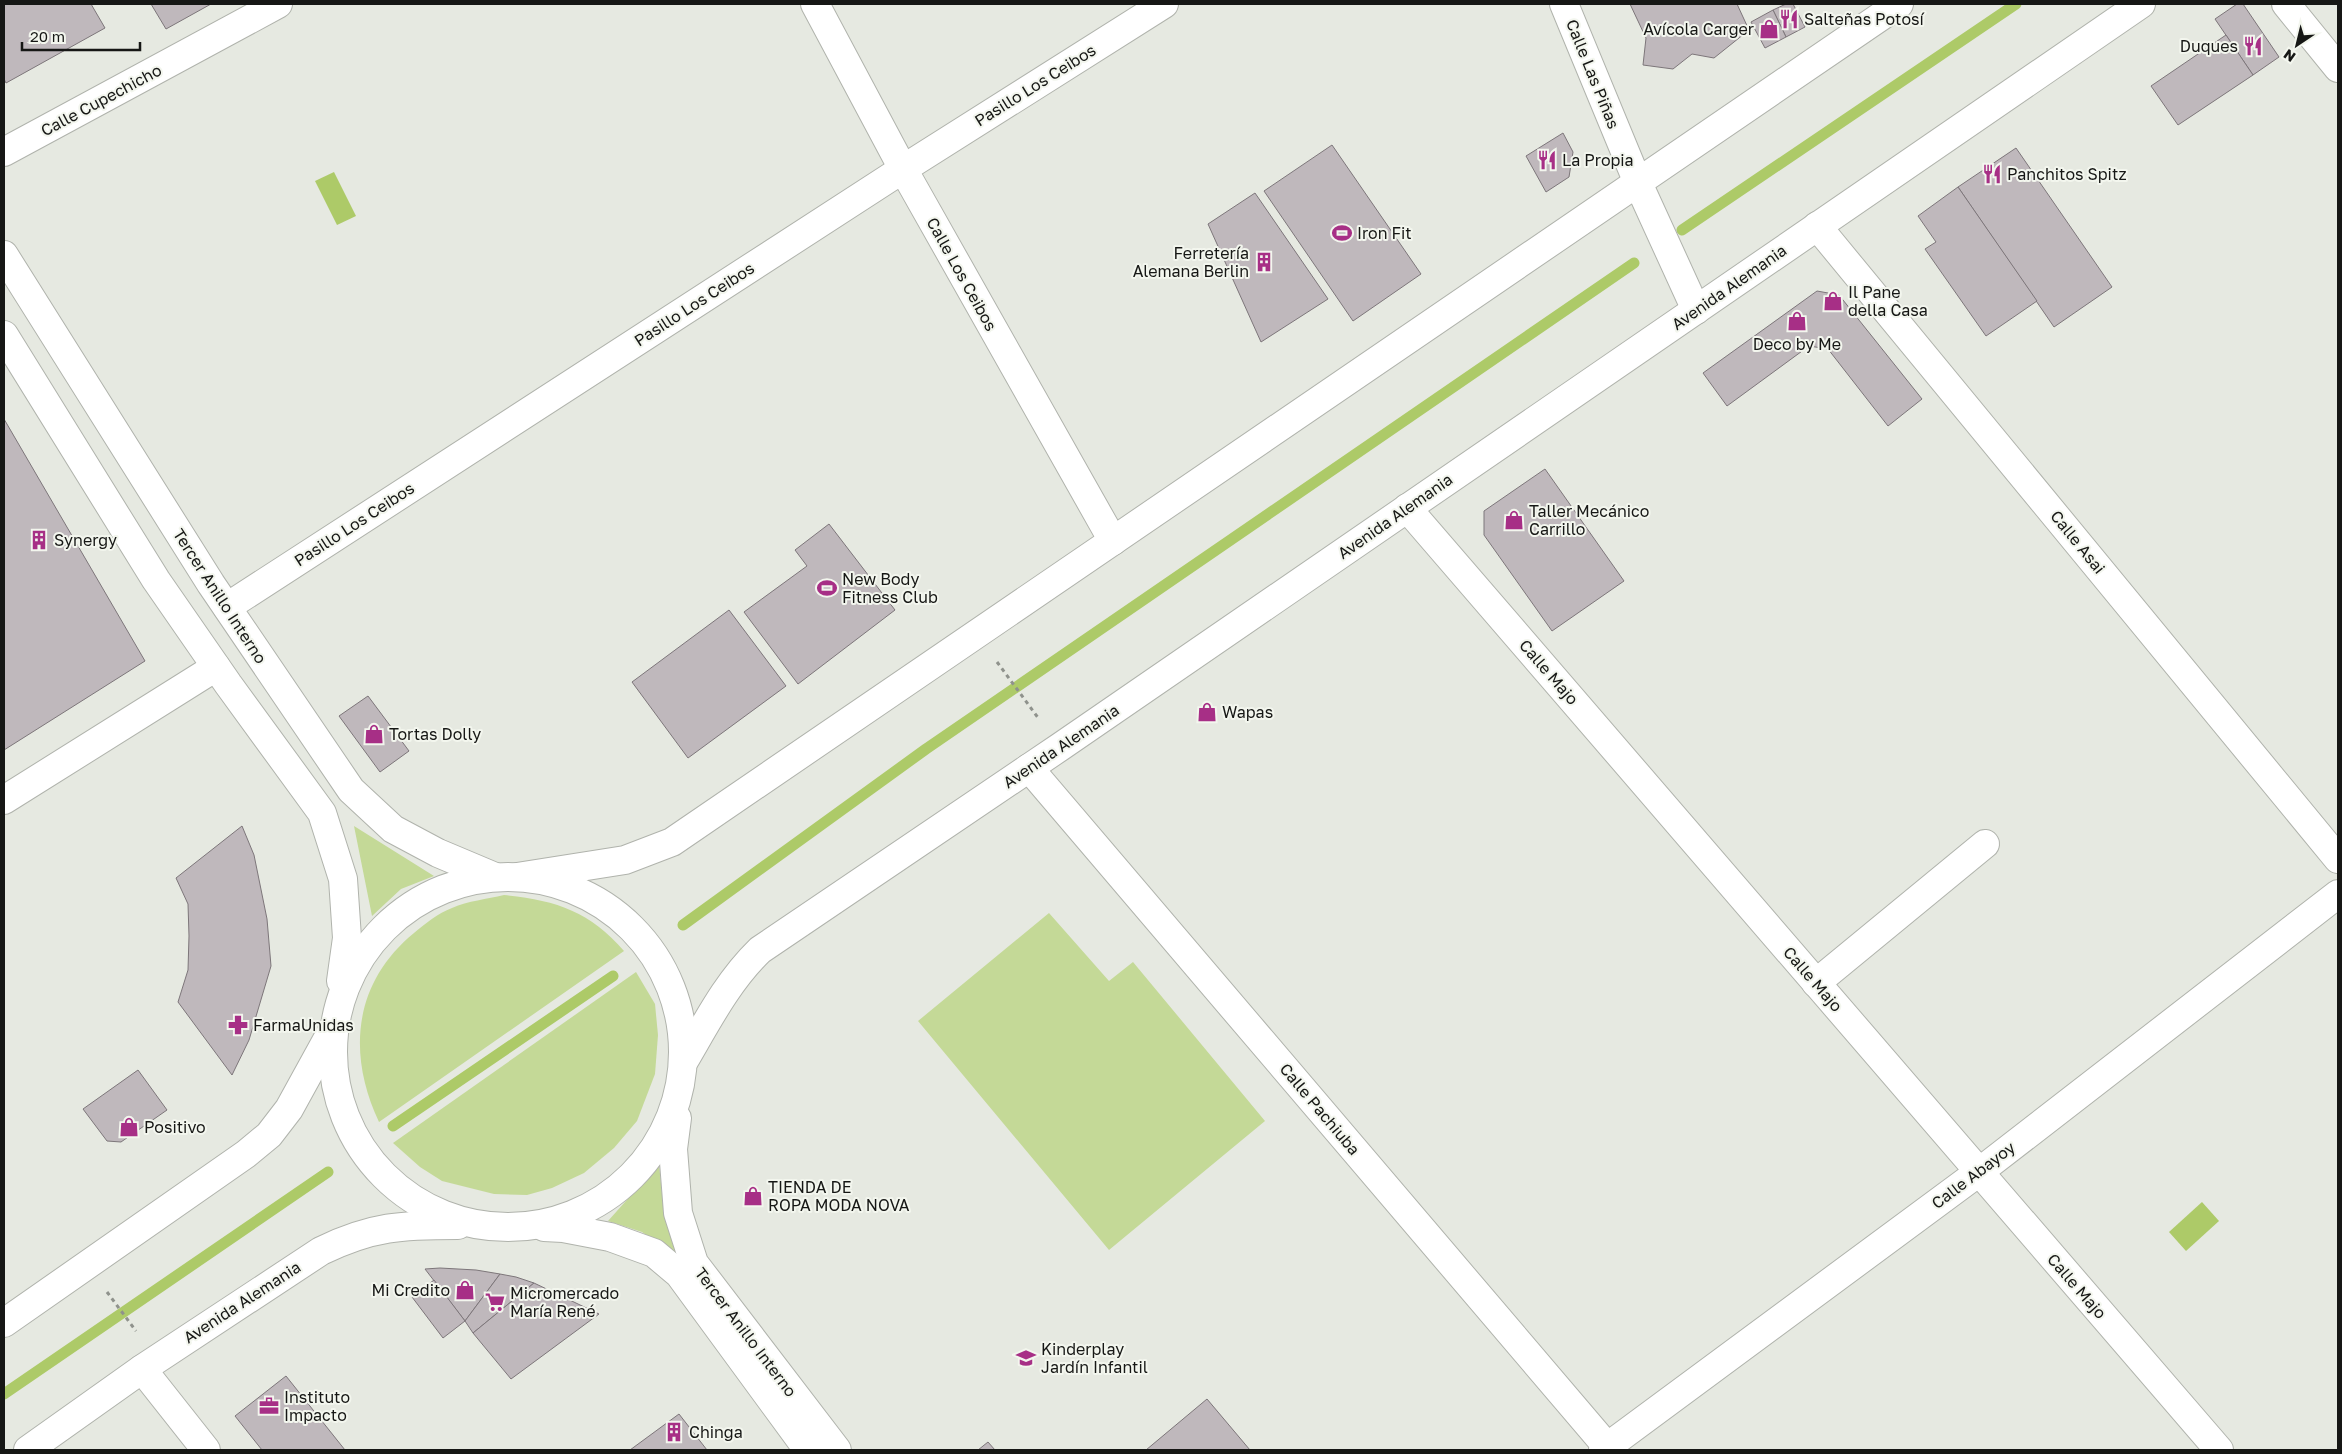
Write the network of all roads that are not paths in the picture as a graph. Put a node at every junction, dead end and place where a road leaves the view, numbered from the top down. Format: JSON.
{"nodes":[{"id":1,"x":278,"y":4,"type":"edge"},
{"id":2,"x":816,"y":4,"type":"edge"},
{"id":3,"x":1164,"y":4,"type":"edge"},
{"id":4,"x":1564,"y":4,"type":"edge"},
{"id":5,"x":1899,"y":4,"type":"edge"},
{"id":6,"x":2140,"y":4,"type":"edge"},
{"id":7,"x":2286,"y":4,"type":"edge"},
{"id":8,"x":2338,"y":68,"type":"edge"},
{"id":9,"x":4,"y":152,"type":"edge"},
{"id":10,"x":903,"y":169,"type":"junction"},
{"id":11,"x":1638,"y":183,"type":"junction"},
{"id":12,"x":1817,"y":226,"type":"junction"},
{"id":13,"x":4,"y":255,"type":"edge"},
{"id":14,"x":1696,"y":310,"type":"junction"},
{"id":15,"x":4,"y":335,"type":"edge"},
{"id":16,"x":1407,"y":508,"type":"junction"},
{"id":17,"x":1113,"y":542,"type":"junction"},
{"id":18,"x":227,"y":607,"type":"junction"},
{"id":19,"x":216,"y":667,"type":"junction"},
{"id":20,"x":1029,"y":768,"type":"junction"},
{"id":21,"x":4,"y":800,"type":"edge"},
{"id":22,"x":1985,"y":844,"type":"dead end"},
{"id":23,"x":2338,"y":859,"type":"edge"},
{"id":24,"x":506,"y":877,"type":"junction"},
{"id":25,"x":2338,"y":894,"type":"edge"},
{"id":26,"x":1816,"y":983,"type":"junction"},
{"id":27,"x":338,"y":1002,"type":"junction"},
{"id":28,"x":333,"y":1029,"type":"junction"},
{"id":29,"x":683,"y":1073,"type":"junction"},
{"id":30,"x":1979,"y":1172,"type":"junction"},
{"id":31,"x":483,"y":1225,"type":"junction"},
{"id":32,"x":515,"y":1226,"type":"junction"},
{"id":33,"x":4,"y":1323,"type":"edge"},
{"id":34,"x":142,"y":1369,"type":"junction"},
{"id":35,"x":1607,"y":1449,"type":"edge"},
{"id":36,"x":28,"y":1450,"type":"edge"},
{"id":37,"x":206,"y":1450,"type":"edge"},
{"id":38,"x":808,"y":1450,"type":"edge"},
{"id":39,"x":836,"y":1450,"type":"edge"},
{"id":40,"x":2219,"y":1450,"type":"edge"}],
"edges":[{"from":1,"to":9,"type":"main road","name":"Calle Cupechicho"},
{"from":2,"to":10,"type":"main road","name":"Calle Los Ceibos"},
{"from":3,"to":10,"type":"main road","name":"Pasillo Los Ceibos"},
{"from":4,"to":11,"type":"main road","name":"Calle Las Piñas"},
{"from":5,"to":11,"type":"main road"},
{"from":6,"to":12,"type":"main road","name":"Avenida Alemania"},
{"from":7,"to":8,"type":"main road"},
{"from":10,"to":17,"type":"main road","name":"Calle Los Ceibos"},
{"from":10,"to":18,"type":"main road","name":"Pasillo Los Ceibos"},
{"from":11,"to":14,"type":"main road","name":"Calle Las Piñas"},
{"from":11,"to":17,"type":"main road"},
{"from":12,"to":14,"type":"main road","name":"Avenida Alemania"},
{"from":12,"to":23,"type":"main road","name":"Calle Asai"},
{"from":13,"to":18,"type":"main road","name":"Tercer Anillo Interno"},
{"from":14,"to":16,"type":"main road","name":"Avenida Alemania"},
{"from":15,"to":19,"type":"main road"},
{"from":16,"to":20,"type":"main road","name":"Avenida Alemania"},
{"from":16,"to":26,"type":"main road","name":"Calle Majo"},
{"from":17,"to":24,"type":"main road"},
{"from":18,"to":24,"type":"main road","name":"Tercer Anillo Interno"},
{"from":19,"to":21,"type":"main road"},
{"from":19,"to":27,"type":"main road"},
{"from":20,"to":29,"type":"main road","name":"Avenida Alemania"},
{"from":20,"to":35,"type":"main road","name":"Calle Pachiuba"},
{"from":22,"to":26,"type":"main road"},
{"from":24,"to":27,"type":"main road"},
{"from":24,"to":29,"type":"main road"},
{"from":25,"to":30,"type":"main road","name":"Calle Abayoy"},
{"from":26,"to":30,"type":"main road","name":"Calle Majo"},
{"from":27,"to":28,"type":"main road"},
{"from":28,"to":31,"type":"main road"},
{"from":28,"to":33,"type":"main road"},
{"from":29,"to":32,"type":"main road"},
{"from":29,"to":39,"type":"main road","name":"Tercer Anillo Interno"},
{"from":30,"to":35,"type":"main road","name":"Calle Abayoy"},
{"from":30,"to":40,"type":"main road","name":"Calle Majo"},
{"from":31,"to":32,"type":"main road"},
{"from":31,"to":34,"type":"main road","name":"Avenida Alemania"},
{"from":32,"to":38,"type":"main road","name":"Tercer Anillo Interno"},
{"from":34,"to":36,"type":"main road","name":"Avenida Alemania"},
{"from":34,"to":37,"type":"main road"}]}
